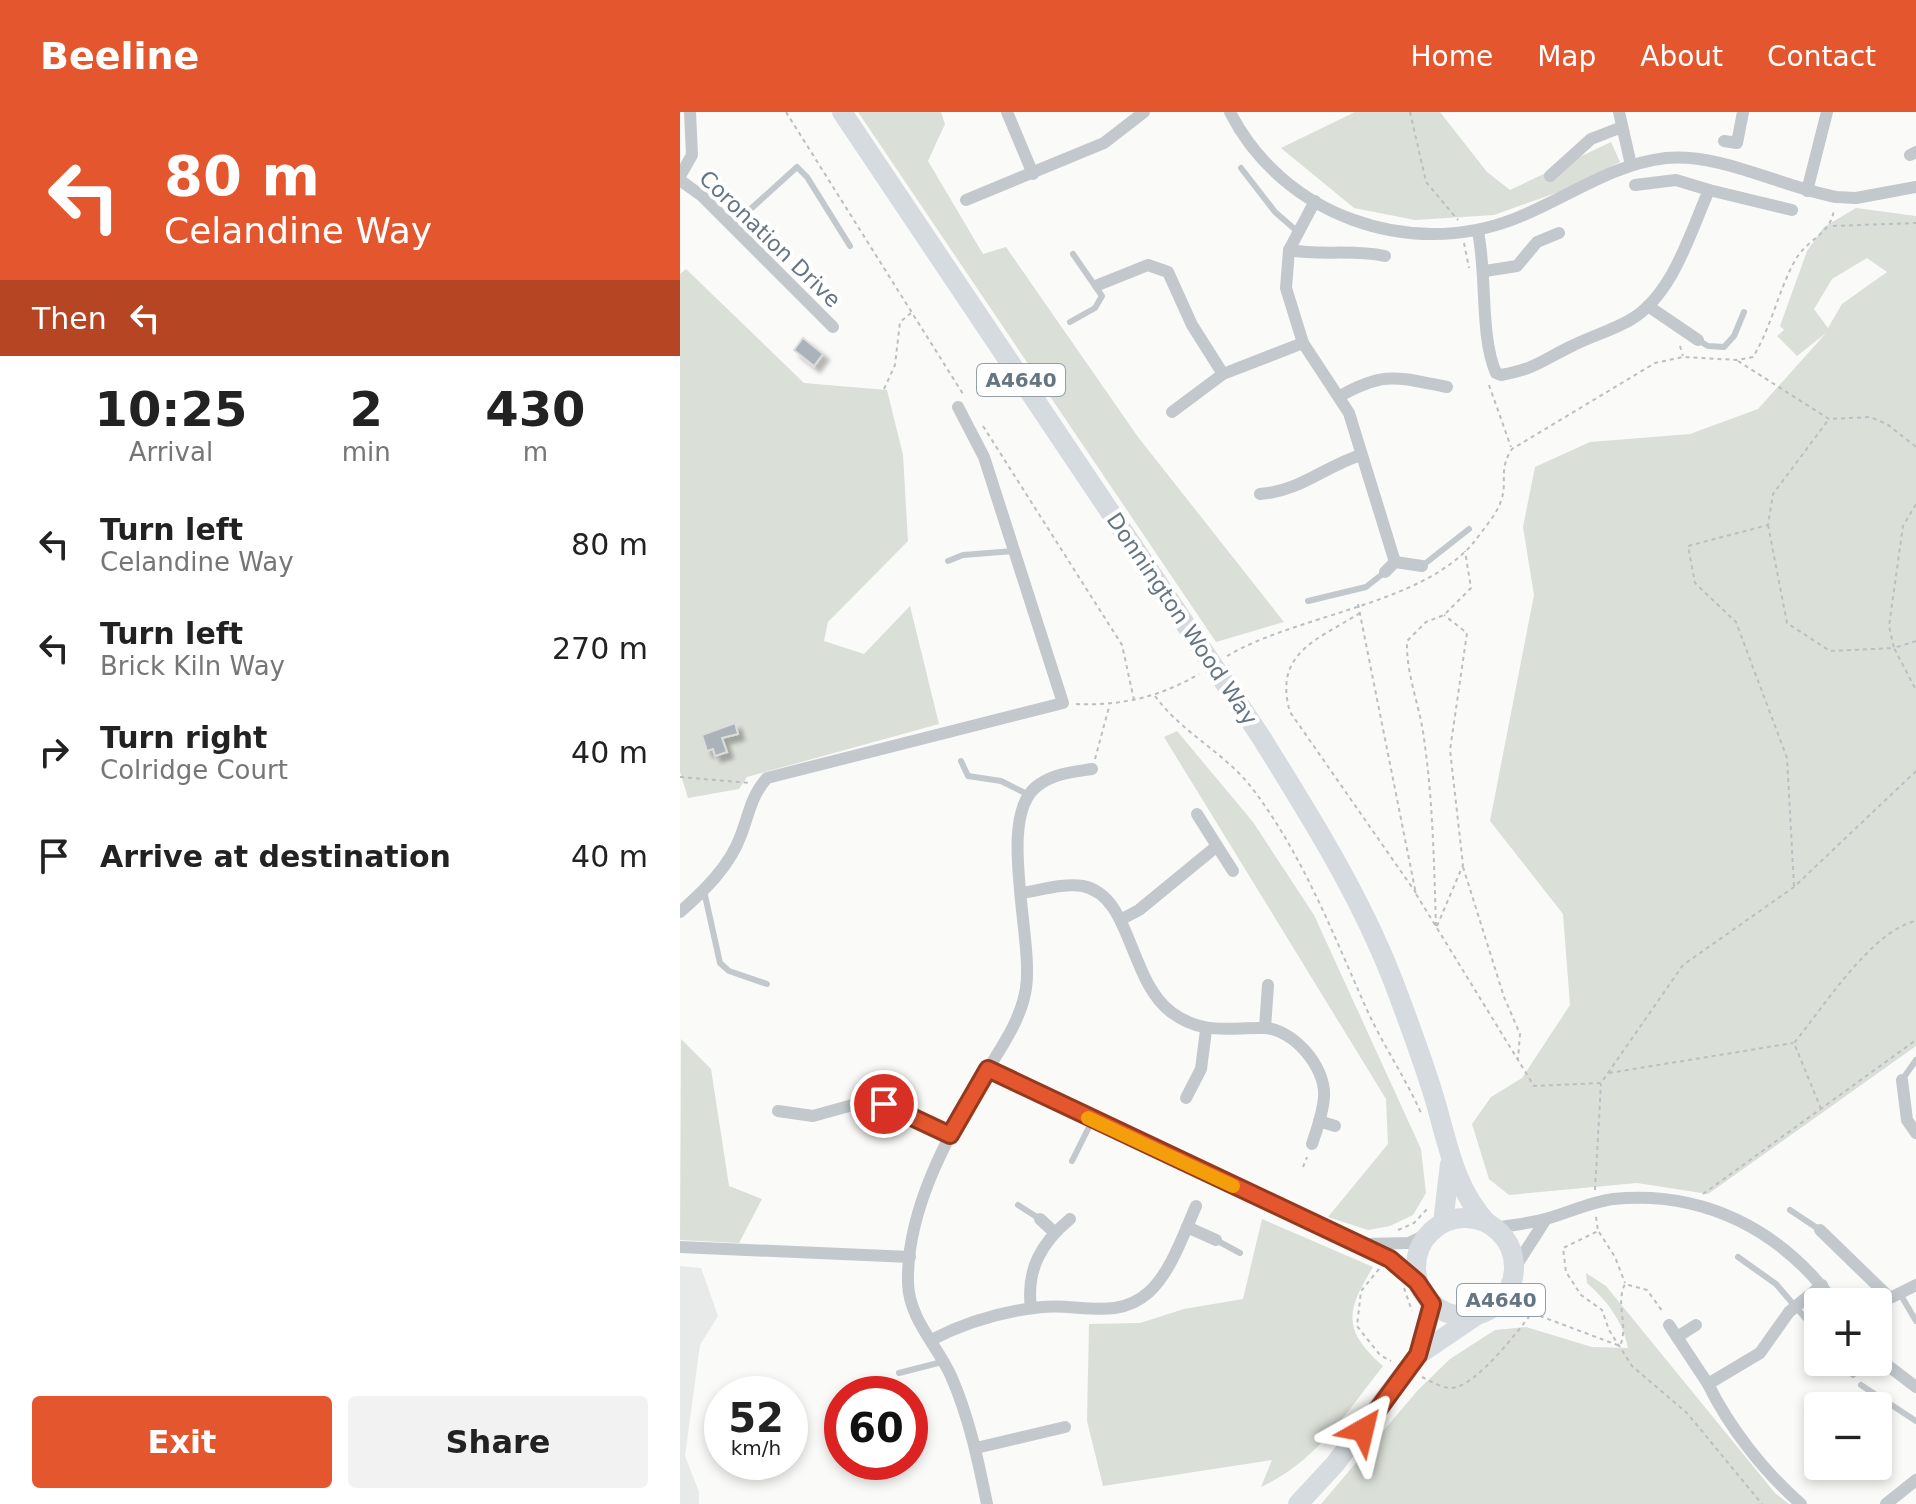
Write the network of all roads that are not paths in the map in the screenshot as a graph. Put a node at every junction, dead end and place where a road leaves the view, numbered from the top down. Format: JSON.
{"nodes":[{"id":1,"x":690,"y":112,"type":"edge"},
{"id":2,"x":842,"y":112,"type":"edge"},
{"id":3,"x":1007,"y":112,"type":"edge"},
{"id":4,"x":1144,"y":112,"type":"edge"},
{"id":5,"x":1230,"y":112,"type":"edge"},
{"id":6,"x":1619,"y":112,"type":"edge"},
{"id":7,"x":1743,"y":112,"type":"edge"},
{"id":8,"x":1827,"y":112,"type":"edge"},
{"id":9,"x":1622,"y":127,"type":"junction"},
{"id":10,"x":1751,"y":147,"type":"dead end"},
{"id":11,"x":1631,"y":165,"type":"junction"},
{"id":12,"x":1241,"y":168,"type":"dead end"},
{"id":13,"x":1033,"y":174,"type":"junction"},
{"id":14,"x":1550,"y":176,"type":"dead end"},
{"id":15,"x":680,"y":178,"type":"edge"},
{"id":16,"x":1635,"y":185,"type":"dead end"},
{"id":17,"x":1916,"y":187,"type":"edge"},
{"id":18,"x":1709,"y":190,"type":"junction"},
{"id":19,"x":1807,"y":191,"type":"junction"},
{"id":20,"x":966,"y":200,"type":"dead end"},
{"id":21,"x":1315,"y":201,"type":"junction"},
{"id":22,"x":1792,"y":210,"type":"dead end"},
{"id":23,"x":730,"y":227,"type":"junction"},
{"id":24,"x":1298,"y":232,"type":"junction"},
{"id":25,"x":1478,"y":232,"type":"junction"},
{"id":26,"x":1559,"y":233,"type":"dead end"},
{"id":27,"x":850,"y":246,"type":"dead end"},
{"id":28,"x":1289,"y":250,"type":"junction"},
{"id":29,"x":1073,"y":254,"type":"dead end"},
{"id":30,"x":1385,"y":256,"type":"dead end"},
{"id":31,"x":1485,"y":271,"type":"junction"},
{"id":32,"x":1098,"y":285,"type":"junction"},
{"id":33,"x":1648,"y":306,"type":"junction"},
{"id":34,"x":1744,"y":312,"type":"dead end"},
{"id":35,"x":1070,"y":322,"type":"dead end"},
{"id":36,"x":833,"y":327,"type":"dead end"},
{"id":37,"x":1303,"y":343,"type":"junction"},
{"id":38,"x":1687,"y":344,"type":"joint"},
{"id":39,"x":1223,"y":374,"type":"junction"},
{"id":40,"x":1447,"y":387,"type":"dead end"},
{"id":41,"x":1340,"y":396,"type":"junction"},
{"id":42,"x":958,"y":407,"type":"dead end"},
{"id":43,"x":1172,"y":412,"type":"dead end"},
{"id":44,"x":1361,"y":455,"type":"junction"},
{"id":45,"x":1260,"y":494,"type":"dead end"},
{"id":46,"x":1469,"y":529,"type":"dead end"},
{"id":47,"x":1014,"y":551,"type":"junction"},
{"id":48,"x":948,"y":561,"type":"dead end"},
{"id":49,"x":1422,"y":566,"type":"joint"},
{"id":50,"x":1390,"y":567,"type":"junction"},
{"id":51,"x":1308,"y":601,"type":"dead end"},
{"id":52,"x":961,"y":761,"type":"dead end"},
{"id":53,"x":1092,"y":769,"type":"road end"},
{"id":54,"x":1031,"y":796,"type":"junction"},
{"id":55,"x":1197,"y":814,"type":"dead end"},
{"id":56,"x":1217,"y":846,"type":"junction"},
{"id":57,"x":1233,"y":871,"type":"dead end"},
{"id":58,"x":704,"y":891,"type":"junction"},
{"id":59,"x":1022,"y":893,"type":"junction"},
{"id":60,"x":680,"y":912,"type":"edge"},
{"id":61,"x":1122,"y":919,"type":"junction"},
{"id":62,"x":767,"y":984,"type":"dead end"},
{"id":63,"x":1262,"y":993,"type":"dead end"},
{"id":64,"x":1265,"y":1028,"type":"junction"},
{"id":65,"x":1206,"y":1030,"type":"junction"},
{"id":66,"x":1916,"y":1060,"type":"edge"},
{"id":67,"x":988,"y":1069,"type":"junction"},
{"id":68,"x":1902,"y":1080,"type":"joint"},
{"id":69,"x":1186,"y":1098,"type":"dead end"},
{"id":70,"x":778,"y":1111,"type":"dead end"},
{"id":71,"x":1092,"y":1121,"type":"junction"},
{"id":72,"x":1319,"y":1121,"type":"junction"},
{"id":73,"x":1335,"y":1126,"type":"dead end"},
{"id":74,"x":1916,"y":1133,"type":"edge"},
{"id":75,"x":950,"y":1135,"type":"junction"},
{"id":76,"x":1312,"y":1144,"type":"dead end"},
{"id":77,"x":1072,"y":1161,"type":"dead end"},
{"id":78,"x":1450,"y":1164,"type":"junction"},
{"id":79,"x":1018,"y":1205,"type":"dead end"},
{"id":80,"x":1196,"y":1206,"type":"dead end"},
{"id":81,"x":1790,"y":1210,"type":"dead end"},
{"id":82,"x":1073,"y":1214,"type":"dead end"},
{"id":83,"x":1040,"y":1219,"type":"joint"},
{"id":84,"x":1546,"y":1219,"type":"junction"},
{"id":85,"x":1491,"y":1226,"type":"junction"},
{"id":86,"x":1187,"y":1227,"type":"junction"},
{"id":87,"x":1436,"y":1228,"type":"junction"},
{"id":88,"x":1820,"y":1230,"type":"joint"},
{"id":89,"x":1054,"y":1232,"type":"junction"},
{"id":90,"x":1216,"y":1240,"type":"joint"},
{"id":91,"x":1361,"y":1244,"type":"junction"},
{"id":92,"x":680,"y":1247,"type":"edge"},
{"id":93,"x":1240,"y":1253,"type":"dead end"},
{"id":94,"x":910,"y":1257,"type":"junction"},
{"id":95,"x":1738,"y":1257,"type":"dead end"},
{"id":96,"x":1514,"y":1269,"type":"junction"},
{"id":97,"x":1417,"y":1282,"type":"junction"},
{"id":98,"x":1822,"y":1285,"type":"junction"},
{"id":99,"x":1916,"y":1285,"type":"edge"},
{"id":100,"x":1824,"y":1288,"type":"edge"},
{"id":101,"x":1880,"y":1288,"type":"edge"},
{"id":102,"x":1892,"y":1296,"type":"edge"},
{"id":103,"x":1892,"y":1300,"type":"edge"},
{"id":104,"x":1432,"y":1304,"type":"junction"},
{"id":105,"x":1795,"y":1307,"type":"junction"},
{"id":106,"x":1031,"y":1308,"type":"junction"},
{"id":107,"x":1477,"y":1315,"type":"junction"},
{"id":108,"x":1804,"y":1317,"type":"edge"},
{"id":109,"x":1916,"y":1321,"type":"edge"},
{"id":110,"x":1669,"y":1325,"type":"road end"},
{"id":111,"x":1696,"y":1325,"type":"dead end"},
{"id":112,"x":1677,"y":1337,"type":"junction"},
{"id":113,"x":931,"y":1340,"type":"junction"},
{"id":114,"x":943,"y":1361,"type":"junction"},
{"id":115,"x":1407,"y":1367,"type":"junction"},
{"id":116,"x":1892,"y":1369,"type":"edge"},
{"id":117,"x":899,"y":1373,"type":"dead end"},
{"id":118,"x":1708,"y":1384,"type":"junction"},
{"id":119,"x":1861,"y":1385,"type":"dead end"},
{"id":120,"x":1916,"y":1387,"type":"edge"},
{"id":121,"x":1916,"y":1421,"type":"edge"},
{"id":122,"x":1065,"y":1427,"type":"dead end"},
{"id":123,"x":1046,"y":1431,"type":"junction"},
{"id":124,"x":1049,"y":1445,"type":"dead end"},
{"id":125,"x":976,"y":1448,"type":"junction"},
{"id":126,"x":1916,"y":1480,"type":"edge"},
{"id":127,"x":987,"y":1504,"type":"edge"},
{"id":128,"x":1298,"y":1504,"type":"edge"},
{"id":129,"x":1801,"y":1504,"type":"edge"},
{"id":130,"x":1886,"y":1504,"type":"edge"}],
"edges":[{"from":1,"to":15,"type":"street","name":"Coronation Drive"},
{"from":2,"to":78,"type":"main road","name":"Donnington Wood Way","number":"A4640"},
{"from":3,"to":13,"type":"street"},
{"from":4,"to":13,"type":"street"},
{"from":5,"to":21,"type":"street"},
{"from":6,"to":9,"type":"street"},
{"from":7,"to":10,"type":"street"},
{"from":8,"to":19,"type":"street"},
{"from":9,"to":11,"type":"street"},
{"from":9,"to":14,"type":"street"},
{"from":11,"to":19,"type":"street"},
{"from":11,"to":25,"type":"street"},
{"from":12,"to":24,"type":"lane"},
{"from":13,"to":20,"type":"street"},
{"from":15,"to":23,"type":"street","name":"Coronation Drive"},
{"from":16,"to":18,"type":"street"},
{"from":17,"to":19,"type":"street"},
{"from":18,"to":22,"type":"street"},
{"from":18,"to":33,"type":"street"},
{"from":21,"to":24,"type":"street"},
{"from":21,"to":25,"type":"street"},
{"from":23,"to":27,"type":"lane"},
{"from":23,"to":36,"type":"street","name":"Coronation Drive"},
{"from":24,"to":28,"type":"street"},
{"from":25,"to":31,"type":"street"},
{"from":26,"to":31,"type":"street"},
{"from":28,"to":30,"type":"street"},
{"from":28,"to":37,"type":"street"},
{"from":29,"to":32,"type":"lane"},
{"from":31,"to":33,"type":"street"},
{"from":32,"to":35,"type":"lane"},
{"from":32,"to":39,"type":"street"},
{"from":33,"to":38,"type":"street"},
{"from":34,"to":38,"type":"lane"},
{"from":37,"to":39,"type":"street"},
{"from":37,"to":41,"type":"street"},
{"from":39,"to":43,"type":"street"},
{"from":40,"to":41,"type":"street"},
{"from":41,"to":44,"type":"street"},
{"from":42,"to":47,"type":"street"},
{"from":44,"to":45,"type":"street"},
{"from":44,"to":50,"type":"street"},
{"from":46,"to":49,"type":"lane"},
{"from":47,"to":48,"type":"lane"},
{"from":47,"to":58,"type":"street"},
{"from":49,"to":50,"type":"street"},
{"from":50,"to":51,"type":"lane"},
{"from":52,"to":54,"type":"lane"},
{"from":53,"to":54,"type":"street"},
{"from":54,"to":59,"type":"street"},
{"from":55,"to":56,"type":"street"},
{"from":56,"to":57,"type":"street"},
{"from":56,"to":61,"type":"street"},
{"from":58,"to":60,"type":"street"},
{"from":58,"to":62,"type":"lane"},
{"from":59,"to":61,"type":"street"},
{"from":59,"to":67,"type":"street"},
{"from":61,"to":65,"type":"street"},
{"from":63,"to":64,"type":"street"},
{"from":64,"to":65,"type":"street"},
{"from":64,"to":72,"type":"street"},
{"from":65,"to":69,"type":"street"},
{"from":66,"to":68,"type":"lane"},
{"from":67,"to":71,"type":"street"},
{"from":67,"to":75,"type":"street"},
{"from":68,"to":74,"type":"street"},
{"from":70,"to":75,"type":"street"},
{"from":71,"to":77,"type":"lane"},
{"from":71,"to":91,"type":"street"},
{"from":72,"to":73,"type":"street"},
{"from":72,"to":76,"type":"street"},
{"from":75,"to":94,"type":"street"},
{"from":78,"to":85,"type":"main road","name":"Donnington Wood Way","number":"A4640"},
{"from":78,"to":87,"type":"main road","name":"Donnington Wood Way","number":"A4640"},
{"from":79,"to":83,"type":"lane"},
{"from":80,"to":86,"type":"street"},
{"from":81,"to":88,"type":"lane"},
{"from":82,"to":89,"type":"street"},
{"from":83,"to":89,"type":"street"},
{"from":84,"to":85,"type":"street"},
{"from":84,"to":96,"type":"street"},
{"from":84,"to":98,"type":"street"},
{"from":85,"to":87,"type":"main road"},
{"from":85,"to":96,"type":"main road","number":"A4640"},
{"from":86,"to":90,"type":"street"},
{"from":86,"to":106,"type":"street"},
{"from":87,"to":91,"type":"street"},
{"from":87,"to":97,"type":"main road","number":"A4640"},
{"from":88,"to":101,"type":"street"},
{"from":89,"to":106,"type":"street"},
{"from":90,"to":93,"type":"lane"},
{"from":91,"to":97,"type":"street"},
{"from":92,"to":94,"type":"street"},
{"from":94,"to":113,"type":"street"},
{"from":95,"to":105,"type":"lane"},
{"from":96,"to":107,"type":"main road","number":"A4640"},
{"from":97,"to":104,"type":"main road","number":"A4640"},
{"from":98,"to":100,"type":"street"},
{"from":98,"to":105,"type":"street"},
{"from":99,"to":102,"type":"street"},
{"from":103,"to":109,"type":"lane"},
{"from":104,"to":107,"type":"main road","number":"A4640"},
{"from":104,"to":115,"type":"main road","number":"A4640"},
{"from":105,"to":108,"type":"lane"},
{"from":105,"to":118,"type":"street"},
{"from":106,"to":113,"type":"street"},
{"from":107,"to":115,"type":"main road","number":"A4640"},
{"from":110,"to":112,"type":"street"},
{"from":111,"to":112,"type":"street"},
{"from":112,"to":118,"type":"street"},
{"from":113,"to":114,"type":"street"},
{"from":114,"to":117,"type":"lane"},
{"from":114,"to":125,"type":"street"},
{"from":115,"to":128,"type":"main road","number":"A4640"},
{"from":116,"to":120,"type":"street"},
{"from":118,"to":129,"type":"street"},
{"from":119,"to":121,"type":"lane"},
{"from":122,"to":123,"type":"street"},
{"from":123,"to":124,"type":"street"},
{"from":123,"to":125,"type":"street"},
{"from":125,"to":127,"type":"street"},
{"from":126,"to":130,"type":"street"}]}
